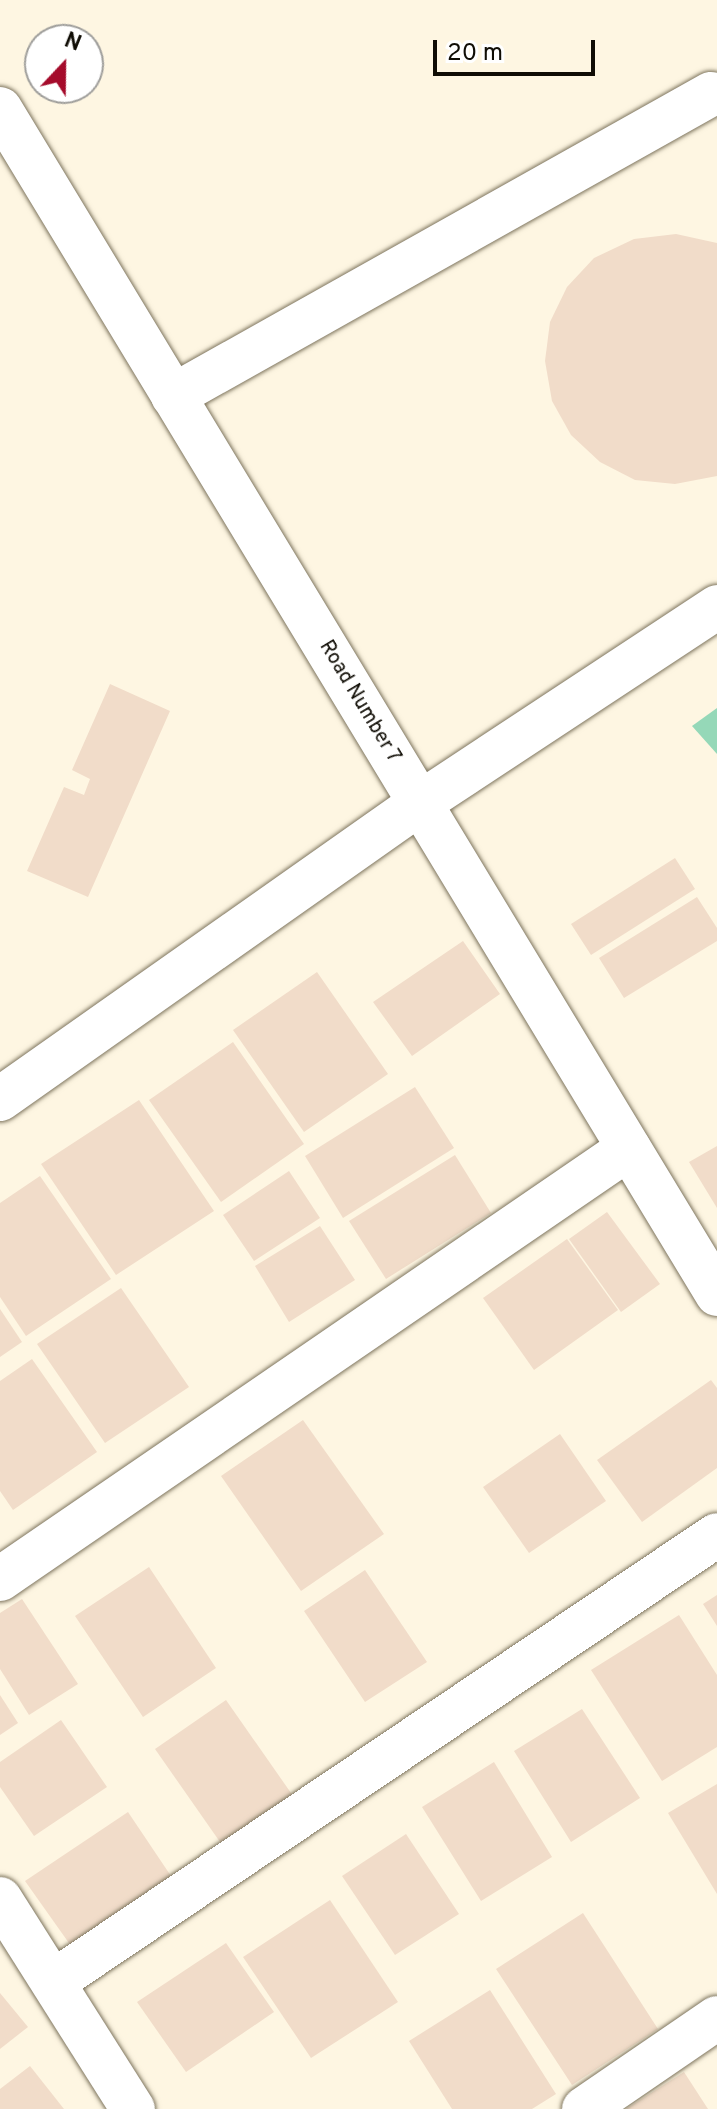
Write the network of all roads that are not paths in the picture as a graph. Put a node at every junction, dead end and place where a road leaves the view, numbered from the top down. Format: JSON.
{"nodes":[{"id":1,"x":711,"y":94,"type":"dead end"},
{"id":2,"x":0,"y":109,"type":"edge"},
{"id":3,"x":173,"y":396,"type":"junction"},
{"id":4,"x":717,"y":607,"type":"edge"},
{"id":5,"x":420,"y":803,"type":"junction"},
{"id":6,"x":0,"y":1099,"type":"edge"},
{"id":7,"x":629,"y":1148,"type":"junction"},
{"id":8,"x":717,"y":1294,"type":"edge"},
{"id":9,"x":717,"y":1535,"type":"edge"},
{"id":10,"x":0,"y":1579,"type":"edge"},
{"id":11,"x":0,"y":1899,"type":"edge"},
{"id":12,"x":53,"y":1982,"type":"junction"},
{"id":13,"x":717,"y":2018,"type":"edge"},
{"id":14,"x":133,"y":2109,"type":"edge"},
{"id":15,"x":584,"y":2109,"type":"edge"}],
"edges":[{"from":1,"to":3,"type":"street"},
{"from":2,"to":3,"type":"street","name":"Road Number 7"},
{"from":3,"to":5,"type":"street","name":"Road Number 7"},
{"from":4,"to":5,"type":"street"},
{"from":5,"to":6,"type":"street"},
{"from":5,"to":7,"type":"street","name":"Road Number 7"},
{"from":7,"to":8,"type":"street","name":"Road Number 7"},
{"from":7,"to":10,"type":"street"},
{"from":9,"to":12,"type":"street"},
{"from":11,"to":12,"type":"street"},
{"from":12,"to":14,"type":"street"},
{"from":13,"to":15,"type":"street"}]}
